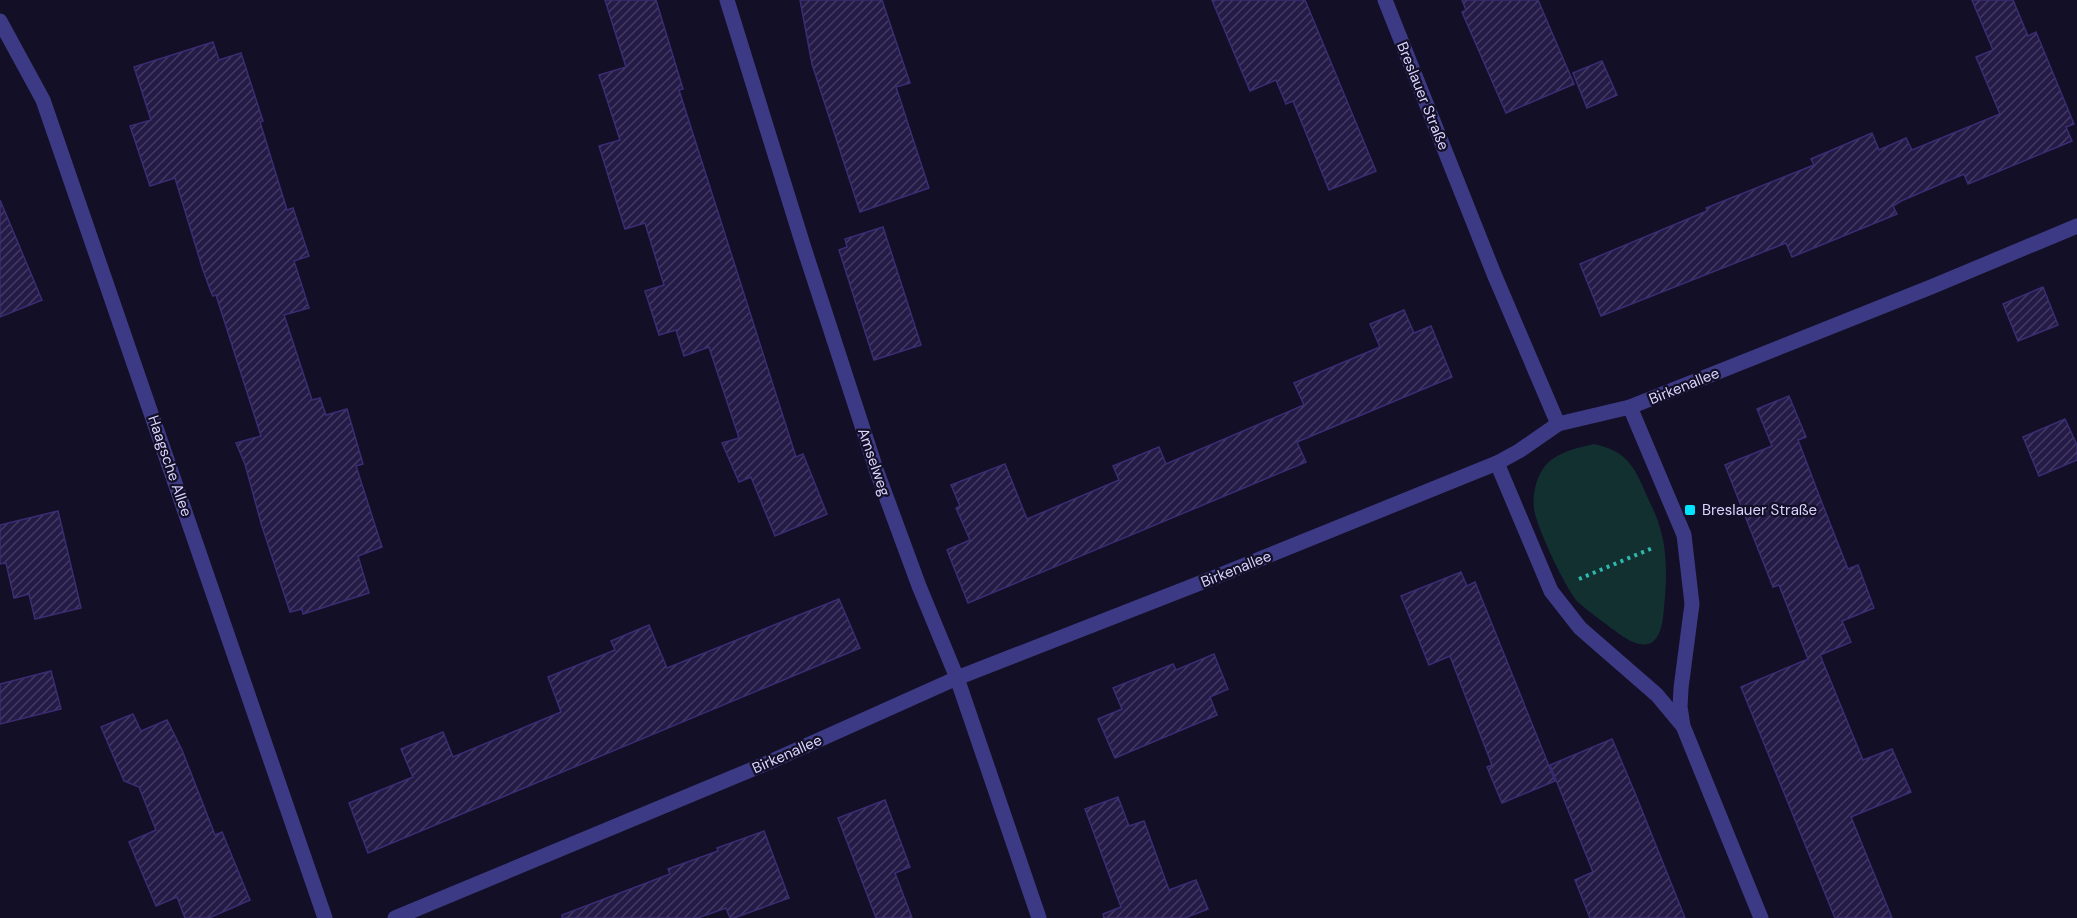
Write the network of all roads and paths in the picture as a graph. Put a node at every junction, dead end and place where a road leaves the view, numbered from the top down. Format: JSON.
{"nodes":[{"id":1,"x":727,"y":0,"type":"edge"},
{"id":2,"x":1386,"y":0,"type":"edge"},
{"id":3,"x":0,"y":21,"type":"edge"},
{"id":4,"x":2077,"y":226,"type":"edge"},
{"id":5,"x":1630,"y":407,"type":"junction"},
{"id":6,"x":1558,"y":424,"type":"junction"},
{"id":7,"x":1497,"y":463,"type":"junction"},
{"id":8,"x":1684,"y":535,"type":"junction"},
{"id":9,"x":1551,"y":591,"type":"junction"},
{"id":10,"x":957,"y":678,"type":"junction"},
{"id":11,"x":1683,"y":726,"type":"junction"},
{"id":12,"x":325,"y":918,"type":"edge"},
{"id":13,"x":395,"y":918,"type":"edge"},
{"id":14,"x":1039,"y":918,"type":"edge"},
{"id":15,"x":1761,"y":918,"type":"edge"}],
"edges":[{"from":1,"to":10,"type":"street","name":"Amselweg"},
{"from":2,"to":6,"type":"street","name":"Breslauer Straße"},
{"from":3,"to":12,"type":"street","name":"Haagsche Allee"},
{"from":4,"to":5,"type":"street","name":"Birkenallee"},
{"from":5,"to":6,"type":"street","name":"Birkenallee"},
{"from":5,"to":8,"type":"street"},
{"from":6,"to":7,"type":"street","name":"Birkenallee"},
{"from":7,"to":9,"type":"street"},
{"from":7,"to":10,"type":"street","name":"Birkenallee"},
{"from":8,"to":9,"type":"path"},
{"from":8,"to":11,"type":"street"},
{"from":9,"to":11,"type":"street"},
{"from":10,"to":13,"type":"street","name":"Birkenallee"},
{"from":10,"to":14,"type":"street","name":"Amselweg"},
{"from":11,"to":15,"type":"street"}]}
